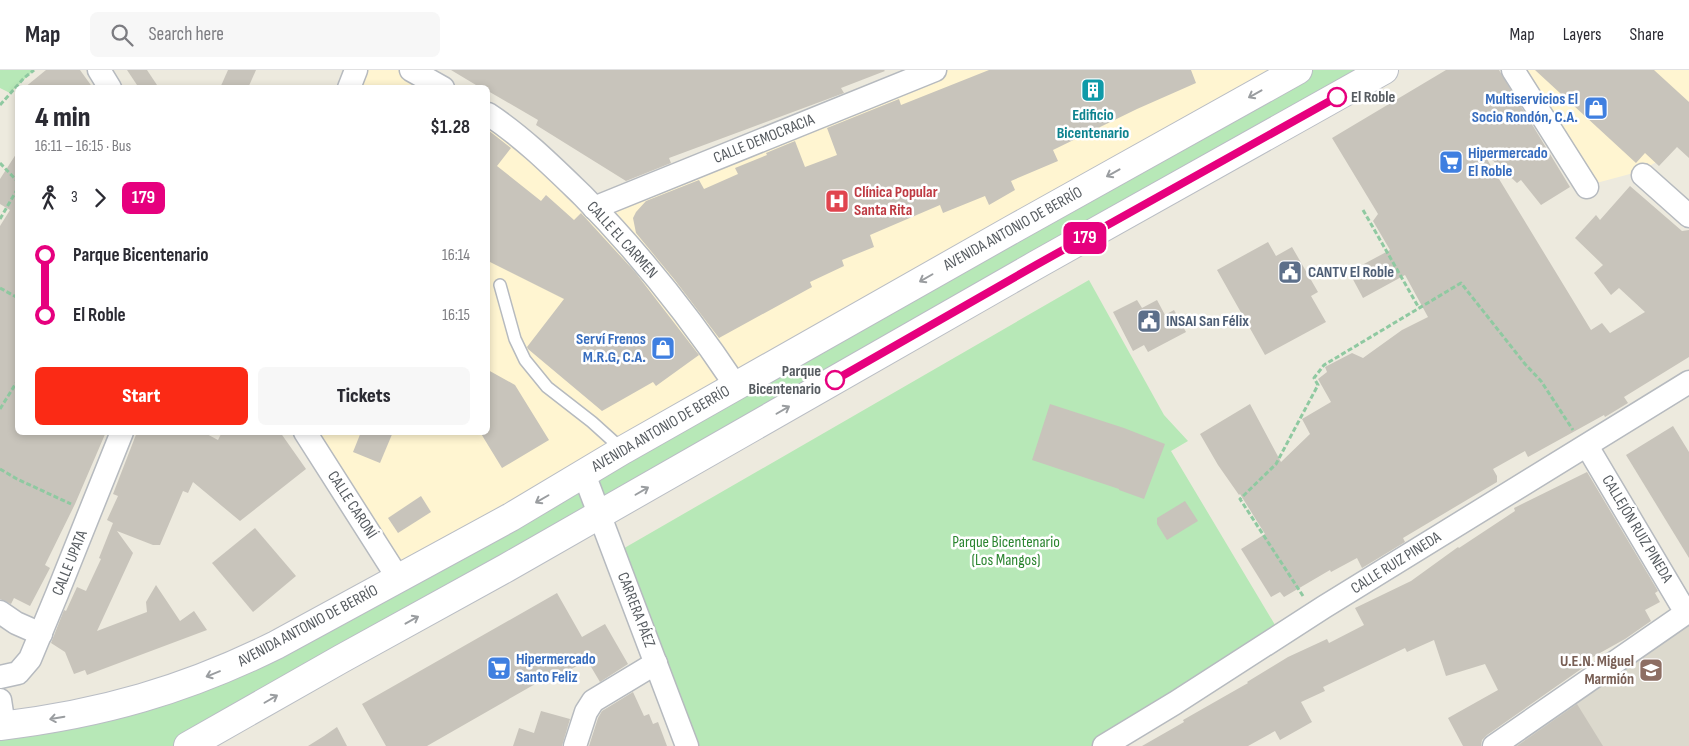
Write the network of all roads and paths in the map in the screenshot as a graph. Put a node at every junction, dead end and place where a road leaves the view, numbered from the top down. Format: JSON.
{"nodes":[{"id":1,"x":34,"y":70,"type":"edge"},
{"id":2,"x":99,"y":70,"type":"edge"},
{"id":3,"x":356,"y":70,"type":"edge"},
{"id":4,"x":411,"y":70,"type":"edge"},
{"id":5,"x":935,"y":70,"type":"edge"},
{"id":6,"x":1298,"y":70,"type":"edge"},
{"id":7,"x":1384,"y":70,"type":"edge"},
{"id":8,"x":1513,"y":70,"type":"edge"},
{"id":9,"x":18,"y":85,"type":"edge"},
{"id":10,"x":108,"y":85,"type":"edge"},
{"id":11,"x":350,"y":85,"type":"edge"},
{"id":12,"x":438,"y":85,"type":"edge"},
{"id":13,"x":15,"y":88,"type":"edge"},
{"id":14,"x":0,"y":105,"type":"edge"},
{"id":15,"x":490,"y":115,"type":"edge"},
{"id":16,"x":0,"y":163,"type":"edge"},
{"id":17,"x":1643,"y":175,"type":"dead end"},
{"id":18,"x":15,"y":179,"type":"edge"},
{"id":19,"x":1587,"y":187,"type":"dead end"},
{"id":20,"x":15,"y":193,"type":"edge"},
{"id":21,"x":594,"y":208,"type":"junction"},
{"id":22,"x":1363,"y":210,"type":"dead end"},
{"id":23,"x":1689,"y":216,"type":"edge"},
{"id":24,"x":0,"y":219,"type":"edge"},
{"id":25,"x":500,"y":285,"type":"dead end"},
{"id":26,"x":0,"y":288,"type":"edge"},
{"id":27,"x":15,"y":296,"type":"edge"},
{"id":28,"x":1420,"y":308,"type":"junction"},
{"id":29,"x":1689,"y":382,"type":"edge"},
{"id":30,"x":15,"y":385,"type":"edge"},
{"id":31,"x":736,"y":386,"type":"junction"},
{"id":32,"x":0,"y":409,"type":"edge"},
{"id":33,"x":121,"y":435,"type":"edge"},
{"id":34,"x":307,"y":435,"type":"edge"},
{"id":35,"x":1580,"y":439,"type":"junction"},
{"id":36,"x":623,"y":450,"type":"junction"},
{"id":37,"x":0,"y":469,"type":"edge"},
{"id":38,"x":584,"y":474,"type":"junction"},
{"id":39,"x":90,"y":513,"type":"junction"},
{"id":40,"x":600,"y":515,"type":"junction"},
{"id":41,"x":398,"y":578,"type":"junction"},
{"id":42,"x":0,"y":612,"type":"edge"},
{"id":43,"x":1688,"y":612,"type":"edge"},
{"id":44,"x":1314,"y":613,"type":"junction"},
{"id":45,"x":41,"y":634,"type":"junction"},
{"id":46,"x":656,"y":663,"type":"junction"},
{"id":47,"x":0,"y":677,"type":"edge"},
{"id":48,"x":1,"y":717,"type":"edge"},
{"id":49,"x":205,"y":739,"type":"edge"},
{"id":50,"x":188,"y":746,"type":"edge"},
{"id":51,"x":575,"y":746,"type":"edge"},
{"id":52,"x":687,"y":746,"type":"edge"},
{"id":53,"x":1104,"y":746,"type":"edge"},
{"id":54,"x":1494,"y":746,"type":"edge"}],
"edges":[{"from":1,"to":9,"type":"path"},
{"from":2,"to":10,"type":"street"},
{"from":3,"to":11,"type":"street"},
{"from":4,"to":12,"type":"street"},
{"from":5,"to":21,"type":"street","name":"CALLE DEMOCRACIA"},
{"from":6,"to":31,"type":"street","name":"AVENIDA ANTONIO DE BERRÍO","one_way":true},
{"from":40,"to":7,"type":"street","one_way":true},
{"from":8,"to":19,"type":"street"},
{"from":13,"to":14,"type":"path"},
{"from":15,"to":21,"type":"street","name":"CALLE EL CARMEN"},
{"from":16,"to":18,"type":"path"},
{"from":17,"to":23,"type":"street"},
{"from":20,"to":24,"type":"path"},
{"from":21,"to":31,"type":"street","name":"CALLE EL CARMEN"},
{"from":22,"to":28,"type":"path"},
{"from":25,"to":36,"type":"lane"},
{"from":26,"to":27,"type":"path"},
{"from":28,"to":35,"type":"path"},
{"from":28,"to":44,"type":"path"},
{"from":29,"to":35,"type":"street","name":"CALLE RUIZ PINEDA"},
{"from":30,"to":32,"type":"path"},
{"from":31,"to":36,"type":"street","name":"AVENIDA ANTONIO DE BERRÍO"},
{"from":33,"to":39,"type":"street","name":"CALLE UPATA"},
{"from":34,"to":41,"type":"street","name":"CALLE CARONÍ"},
{"from":35,"to":43,"type":"street","name":"CALLEJÓN RUIZ PINEDA"},
{"from":35,"to":44,"type":"street","name":"CALLE RUIZ PINEDA"},
{"from":36,"to":38,"type":"street","name":"AVENIDA ANTONIO DE BERRÍO"},
{"from":37,"to":39,"type":"path"},
{"from":38,"to":40,"type":"street","name":"CARRERA PÁEZ"},
{"from":38,"to":41,"type":"street","name":"AVENIDA ANTONIO DE BERRÍO","one_way":true},
{"from":39,"to":45,"type":"street","name":"CALLE UPATA"},
{"from":40,"to":46,"type":"street","name":"CARRERA PÁEZ"},
{"from":49,"to":40,"type":"street","one_way":true},
{"from":41,"to":48,"type":"street","name":"AVENIDA ANTONIO DE BERRÍO","one_way":true},
{"from":42,"to":45,"type":"street"},
{"from":43,"to":54,"type":"street","name":"CALLEJÓN RUIZ PINEDA"},
{"from":44,"to":53,"type":"street","name":"CALLE RUIZ PINEDA"},
{"from":45,"to":47,"type":"street","name":"CALLE UPATA"},
{"from":46,"to":51,"type":"street"},
{"from":46,"to":52,"type":"street","name":"CARRERA PÁEZ"},
{"from":49,"to":50,"type":"street"}]}
